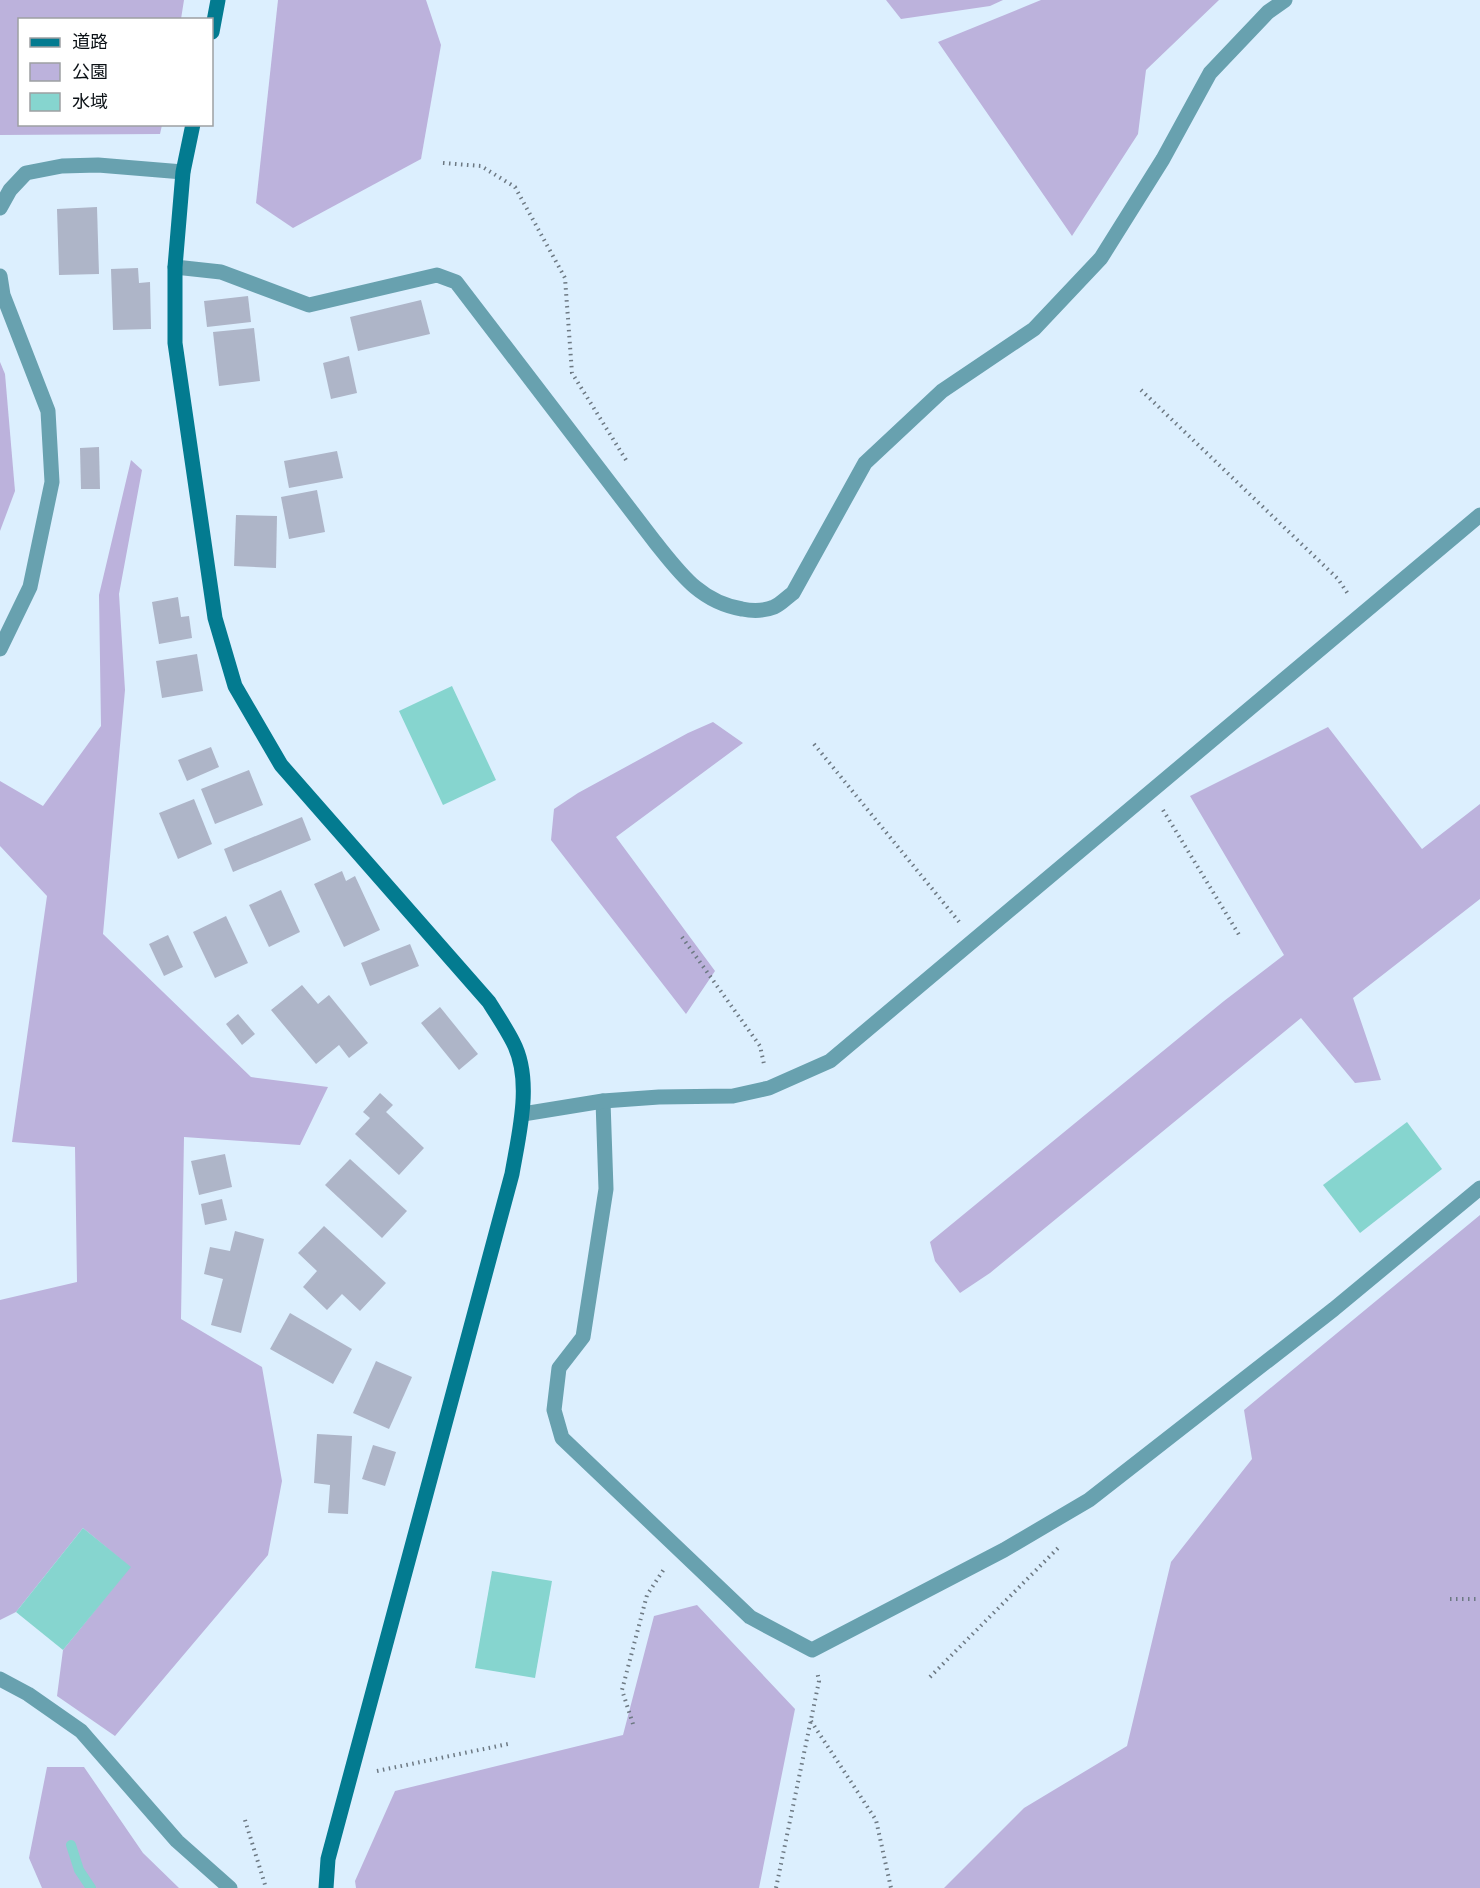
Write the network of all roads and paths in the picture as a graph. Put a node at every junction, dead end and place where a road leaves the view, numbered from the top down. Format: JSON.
{"nodes":[{"id":1,"x":218,"y":0,"type":"edge"},
{"id":2,"x":1285,"y":0,"type":"edge"},
{"id":3,"x":213,"y":27,"type":"edge"},
{"id":4,"x":193,"y":126,"type":"edge"},
{"id":5,"x":443,"y":163,"type":"dead end"},
{"id":6,"x":183,"y":172,"type":"junction"},
{"id":7,"x":0,"y":208,"type":"edge"},
{"id":8,"x":175,"y":267,"type":"junction"},
{"id":9,"x":0,"y":276,"type":"edge"},
{"id":10,"x":1141,"y":390,"type":"dead end"},
{"id":11,"x":628,"y":463,"type":"dead end"},
{"id":12,"x":1480,"y":515,"type":"edge"},
{"id":13,"x":1361,"y":615,"type":"junction"},
{"id":14,"x":0,"y":649,"type":"edge"},
{"id":15,"x":814,"y":744,"type":"dead end"},
{"id":16,"x":1151,"y":791,"type":"junction"},
{"id":17,"x":682,"y":937,"type":"dead end"},
{"id":18,"x":1241,"y":938,"type":"dead end"},
{"id":19,"x":974,"y":939,"type":"junction"},
{"id":20,"x":769,"y":1088,"type":"junction"},
{"id":21,"x":603,"y":1101,"type":"junction"},
{"id":22,"x":523,"y":1114,"type":"junction"},
{"id":23,"x":1480,"y":1188,"type":"edge"},
{"id":24,"x":1059,"y":1547,"type":"dead end"},
{"id":25,"x":678,"y":1549,"type":"junction"},
{"id":26,"x":1450,"y":1599,"type":"dead end"},
{"id":27,"x":1480,"y":1599,"type":"edge"},
{"id":28,"x":812,"y":1650,"type":"junction"},
{"id":29,"x":930,"y":1677,"type":"dead end"},
{"id":30,"x":0,"y":1680,"type":"edge"},
{"id":31,"x":811,"y":1720,"type":"junction"},
{"id":32,"x":633,"y":1725,"type":"dead end"},
{"id":33,"x":508,"y":1744,"type":"dead end"},
{"id":34,"x":350,"y":1777,"type":"junction"},
{"id":35,"x":245,"y":1820,"type":"dead end"},
{"id":36,"x":230,"y":1888,"type":"edge"},
{"id":37,"x":266,"y":1888,"type":"edge"},
{"id":38,"x":326,"y":1888,"type":"edge"},
{"id":39,"x":776,"y":1888,"type":"edge"},
{"id":40,"x":891,"y":1888,"type":"edge"}],
"edges":[{"from":1,"to":3,"type":"street"},
{"from":2,"to":8,"type":"street"},
{"from":4,"to":6,"type":"street"},
{"from":5,"to":11,"type":"path"},
{"from":6,"to":7,"type":"street"},
{"from":6,"to":8,"type":"street"},
{"from":8,"to":22,"type":"street"},
{"from":9,"to":14,"type":"street"},
{"from":10,"to":13,"type":"path"},
{"from":12,"to":13,"type":"street"},
{"from":13,"to":16,"type":"street"},
{"from":15,"to":19,"type":"path"},
{"from":16,"to":18,"type":"path"},
{"from":16,"to":19,"type":"street"},
{"from":17,"to":20,"type":"path"},
{"from":19,"to":20,"type":"street"},
{"from":20,"to":21,"type":"street"},
{"from":21,"to":22,"type":"street"},
{"from":21,"to":25,"type":"street"},
{"from":22,"to":34,"type":"street"},
{"from":23,"to":28,"type":"street"},
{"from":24,"to":29,"type":"path"},
{"from":25,"to":28,"type":"street"},
{"from":25,"to":32,"type":"path"},
{"from":26,"to":27,"type":"path"},
{"from":28,"to":31,"type":"path"},
{"from":30,"to":36,"type":"street"},
{"from":31,"to":39,"type":"path"},
{"from":31,"to":40,"type":"path"},
{"from":33,"to":34,"type":"path"},
{"from":34,"to":38,"type":"street"},
{"from":35,"to":37,"type":"path"}]}
